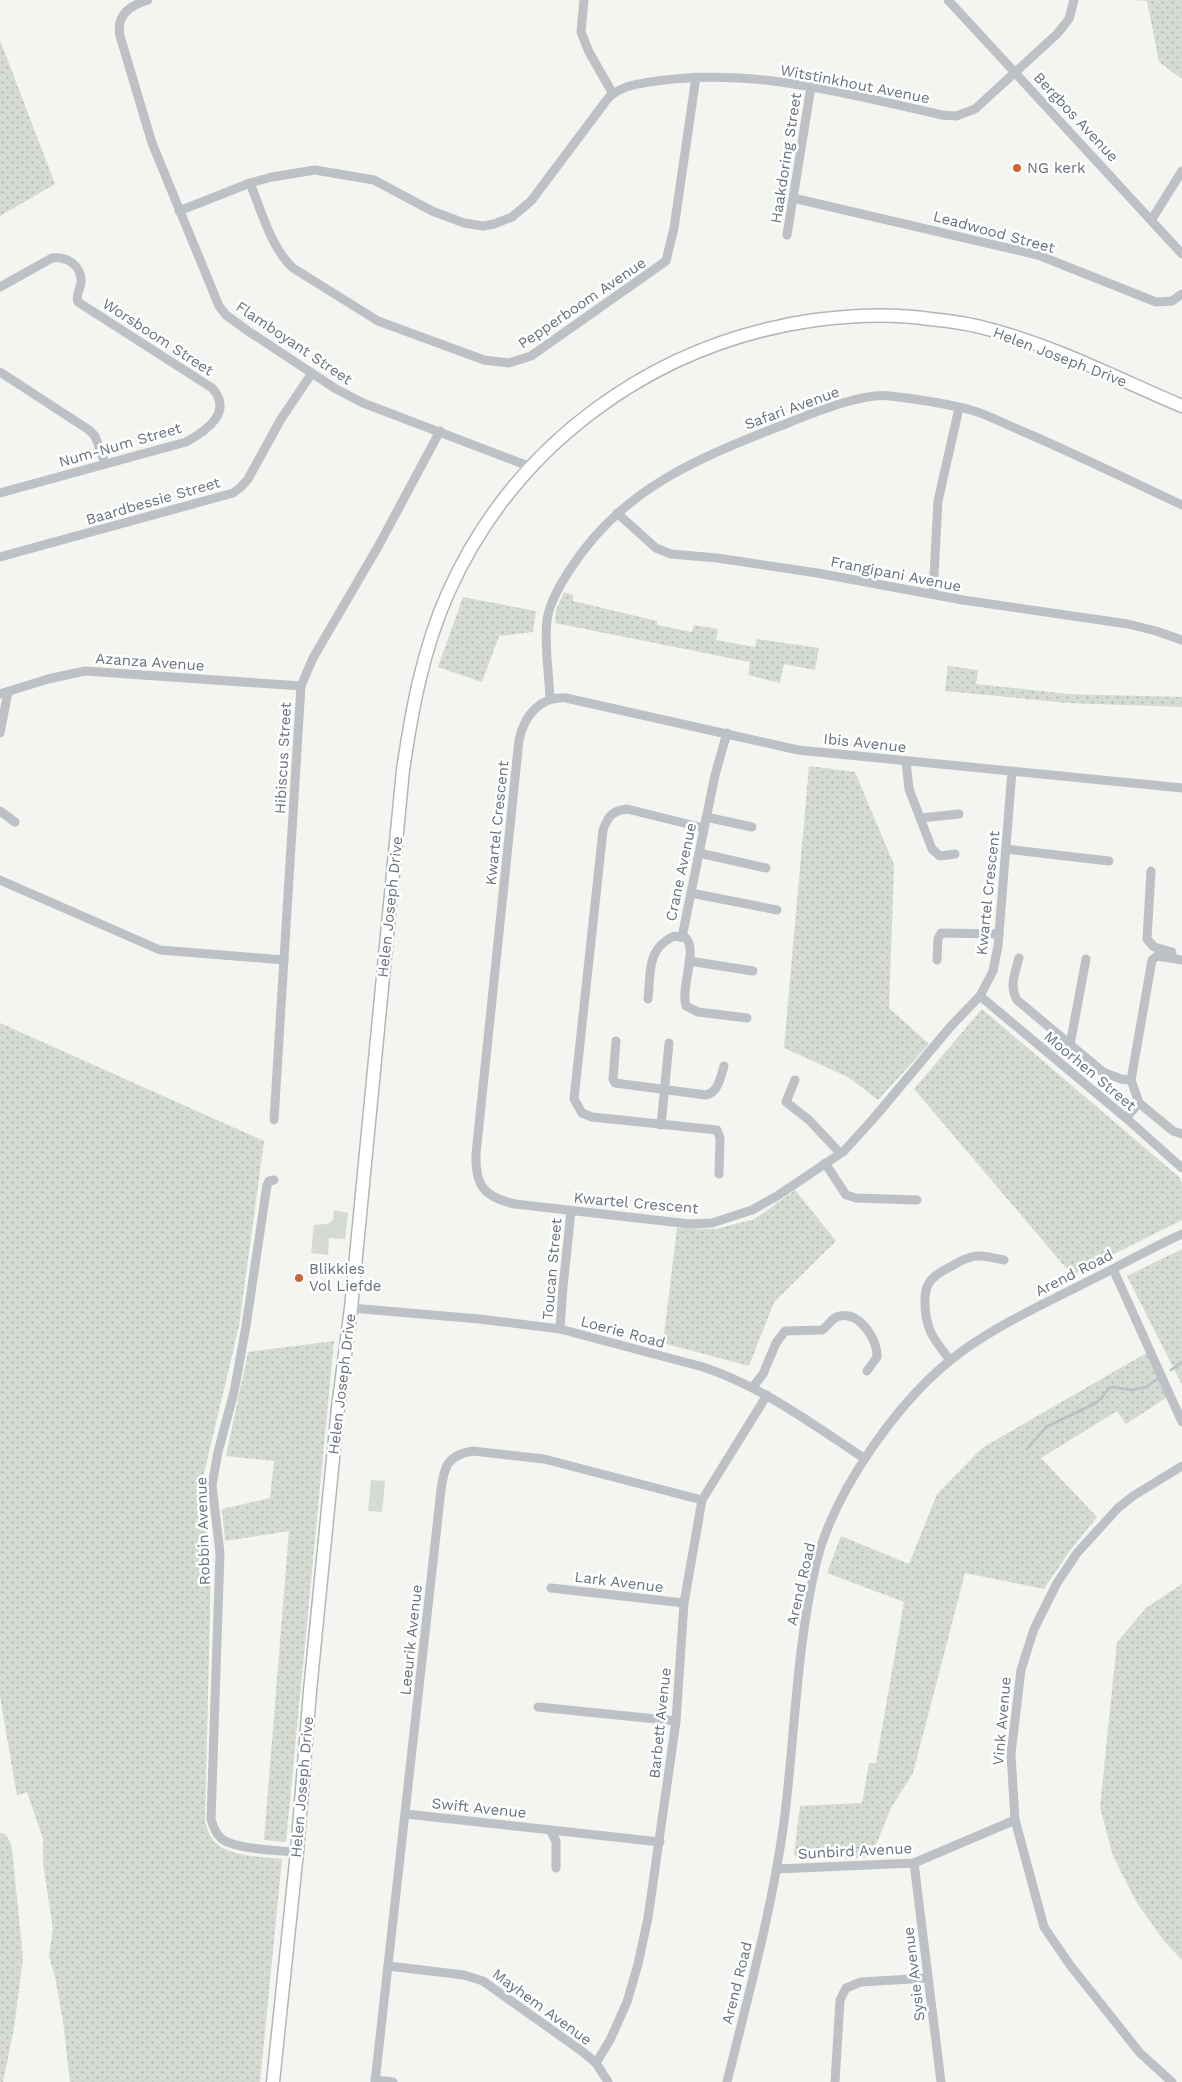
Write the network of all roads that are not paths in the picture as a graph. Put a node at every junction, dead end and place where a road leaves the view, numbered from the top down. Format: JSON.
{"nodes":[{"id":1,"x":148,"y":0,"type":"edge"},
{"id":2,"x":584,"y":0,"type":"edge"},
{"id":3,"x":948,"y":0,"type":"edge"},
{"id":4,"x":1074,"y":0,"type":"edge"},
{"id":5,"x":1016,"y":73,"type":"junction"},
{"id":6,"x":696,"y":77,"type":"junction"},
{"id":7,"x":811,"y":87,"type":"junction"},
{"id":8,"x":613,"y":94,"type":"junction"},
{"id":9,"x":1182,"y":171,"type":"edge"},
{"id":10,"x":250,"y":184,"type":"junction"},
{"id":11,"x":793,"y":198,"type":"junction"},
{"id":12,"x":179,"y":211,"type":"junction"},
{"id":13,"x":1152,"y":219,"type":"junction"},
{"id":14,"x":788,"y":234,"type":"dead end"},
{"id":15,"x":1182,"y":254,"type":"edge"},
{"id":16,"x":0,"y":287,"type":"edge"},
{"id":17,"x":1182,"y":294,"type":"edge"},
{"id":18,"x":0,"y":372,"type":"edge"},
{"id":19,"x":312,"y":373,"type":"junction"},
{"id":20,"x":218,"y":395,"type":"joint"},
{"id":21,"x":1182,"y":406,"type":"edge"},
{"id":22,"x":959,"y":408,"type":"junction"},
{"id":23,"x":440,"y":431,"type":"junction"},
{"id":24,"x":105,"y":463,"type":"junction"},
{"id":25,"x":531,"y":467,"type":"junction"},
{"id":26,"x":0,"y":493,"type":"edge"},
{"id":27,"x":1182,"y":505,"type":"edge"},
{"id":28,"x":617,"y":513,"type":"junction"},
{"id":29,"x":0,"y":557,"type":"edge"},
{"id":30,"x":934,"y":594,"type":"junction"},
{"id":31,"x":1182,"y":640,"type":"edge"},
{"id":32,"x":301,"y":686,"type":"junction"},
{"id":33,"x":4,"y":693,"type":"edge"},
{"id":34,"x":550,"y":698,"type":"junction"},
{"id":35,"x":0,"y":733,"type":"edge"},
{"id":36,"x":727,"y":733,"type":"junction"},
{"id":37,"x":906,"y":761,"type":"junction"},
{"id":38,"x":1012,"y":771,"type":"junction"},
{"id":39,"x":1182,"y":788,"type":"edge"},
{"id":40,"x":0,"y":811,"type":"edge"},
{"id":41,"x":959,"y":814,"type":"dead end"},
{"id":42,"x":706,"y":817,"type":"junction"},
{"id":43,"x":921,"y":818,"type":"junction"},
{"id":44,"x":15,"y":822,"type":"dead end"},
{"id":45,"x":752,"y":826,"type":"dead end"},
{"id":46,"x":704,"y":828,"type":"junction"},
{"id":47,"x":1006,"y":850,"type":"junction"},
{"id":48,"x":699,"y":853,"type":"junction"},
{"id":49,"x":955,"y":854,"type":"dead end"},
{"id":50,"x":1109,"y":861,"type":"dead end"},
{"id":51,"x":766,"y":868,"type":"dead end"},
{"id":52,"x":1151,"y":871,"type":"dead end"},
{"id":53,"x":0,"y":880,"type":"edge"},
{"id":54,"x":691,"y":893,"type":"junction"},
{"id":55,"x":777,"y":910,"type":"dead end"},
{"id":56,"x":999,"y":934,"type":"junction"},
{"id":57,"x":682,"y":937,"type":"junction"},
{"id":58,"x":1182,"y":954,"type":"edge"},
{"id":59,"x":1019,"y":958,"type":"dead end"},
{"id":60,"x":284,"y":960,"type":"junction"},
{"id":61,"x":937,"y":960,"type":"dead end"},
{"id":62,"x":1086,"y":960,"type":"dead end"},
{"id":63,"x":1182,"y":960,"type":"edge"},
{"id":64,"x":689,"y":961,"type":"junction"},
{"id":65,"x":752,"y":970,"type":"dead end"},
{"id":66,"x":980,"y":996,"type":"junction"},
{"id":67,"x":648,"y":999,"type":"dead end"},
{"id":68,"x":747,"y":1018,"type":"dead end"},
{"id":69,"x":616,"y":1040,"type":"dead end"},
{"id":70,"x":669,"y":1043,"type":"dead end"},
{"id":71,"x":1070,"y":1045,"type":"junction"},
{"id":72,"x":724,"y":1066,"type":"dead end"},
{"id":73,"x":795,"y":1080,"type":"dead end"},
{"id":74,"x":1131,"y":1080,"type":"junction"},
{"id":75,"x":665,"y":1090,"type":"junction"},
{"id":76,"x":1139,"y":1103,"type":"junction"},
{"id":77,"x":1126,"y":1118,"type":"junction"},
{"id":78,"x":274,"y":1120,"type":"dead end"},
{"id":79,"x":661,"y":1125,"type":"junction"},
{"id":80,"x":1182,"y":1134,"type":"edge"},
{"id":81,"x":840,"y":1153,"type":"junction"},
{"id":82,"x":825,"y":1163,"type":"junction"},
{"id":83,"x":1182,"y":1168,"type":"edge"},
{"id":84,"x":720,"y":1174,"type":"dead end"},
{"id":85,"x":274,"y":1180,"type":"dead end"},
{"id":86,"x":917,"y":1200,"type":"dead end"},
{"id":87,"x":571,"y":1211,"type":"junction"},
{"id":88,"x":1182,"y":1234,"type":"edge"},
{"id":89,"x":1004,"y":1260,"type":"dead end"},
{"id":90,"x":1113,"y":1269,"type":"junction"},
{"id":91,"x":351,"y":1308,"type":"junction"},
{"id":92,"x":560,"y":1329,"type":"junction"},
{"id":93,"x":950,"y":1360,"type":"junction"},
{"id":94,"x":867,"y":1371,"type":"dead end"},
{"id":95,"x":753,"y":1387,"type":"junction"},
{"id":96,"x":767,"y":1395,"type":"junction"},
{"id":97,"x":1182,"y":1422,"type":"edge"},
{"id":98,"x":864,"y":1458,"type":"junction"},
{"id":99,"x":1182,"y":1466,"type":"edge"},
{"id":100,"x":702,"y":1500,"type":"junction"},
{"id":101,"x":551,"y":1588,"type":"dead end"},
{"id":102,"x":684,"y":1604,"type":"junction"},
{"id":103,"x":538,"y":1707,"type":"dead end"},
{"id":104,"x":676,"y":1721,"type":"junction"},
{"id":105,"x":406,"y":1814,"type":"junction"},
{"id":106,"x":1015,"y":1820,"type":"junction"},
{"id":107,"x":550,"y":1830,"type":"junction"},
{"id":108,"x":660,"y":1842,"type":"junction"},
{"id":109,"x":297,"y":1852,"type":"junction"},
{"id":110,"x":914,"y":1863,"type":"junction"},
{"id":111,"x":556,"y":1868,"type":"dead end"},
{"id":112,"x":777,"y":1869,"type":"junction"},
{"id":113,"x":388,"y":1966,"type":"junction"},
{"id":114,"x":928,"y":1978,"type":"junction"},
{"id":115,"x":596,"y":2064,"type":"junction"},
{"id":116,"x":375,"y":2081,"type":"edge"},
{"id":117,"x":274,"y":2082,"type":"edge"},
{"id":118,"x":392,"y":2082,"type":"edge"},
{"id":119,"x":608,"y":2082,"type":"edge"},
{"id":120,"x":727,"y":2082,"type":"edge"},
{"id":121,"x":835,"y":2082,"type":"edge"},
{"id":122,"x":941,"y":2082,"type":"edge"},
{"id":123,"x":1172,"y":2082,"type":"edge"}],
"edges":[{"from":1,"to":12,"type":"street","name":"Flamboyant Street"},
{"from":2,"to":8,"type":"street"},
{"from":3,"to":5,"type":"street","name":"Bergbos Avenue"},
{"from":4,"to":5,"type":"street","name":"Witstinkhout Avenue"},
{"from":5,"to":7,"type":"street","name":"Witstinkhout Avenue"},
{"from":5,"to":13,"type":"street","name":"Bergbos Avenue"},
{"from":6,"to":7,"type":"street","name":"Witstinkhout Avenue"},
{"from":6,"to":8,"type":"street","name":"Witstinkhout Avenue"},
{"from":6,"to":10,"type":"street","name":"Pepperboom Avenue"},
{"from":7,"to":11,"type":"street","name":"Haakdoring Street"},
{"from":8,"to":10,"type":"street","name":"Witstinkhout Avenue"},
{"from":9,"to":13,"type":"street"},
{"from":10,"to":12,"type":"street","name":"Witstinkhout Avenue"},
{"from":11,"to":14,"type":"street","name":"Haakdoring Street"},
{"from":11,"to":17,"type":"street","name":"Leadwood Street"},
{"from":12,"to":19,"type":"street","name":"Flamboyant Street"},
{"from":13,"to":15,"type":"street","name":"Bergbos Avenue"},
{"from":16,"to":20,"type":"street","name":"Worsboom Street"},
{"from":18,"to":24,"type":"street"},
{"from":19,"to":23,"type":"street","name":"Flamboyant Street"},
{"from":19,"to":29,"type":"street","name":"Baardbessie Street"},
{"from":20,"to":24,"type":"street","name":"Num-Num Street"},
{"from":21,"to":25,"type":"street","name":"Helen Joseph Drive"},
{"from":22,"to":27,"type":"street","name":"Safari Avenue"},
{"from":22,"to":28,"type":"street","name":"Safari Avenue"},
{"from":22,"to":30,"type":"street"},
{"from":23,"to":25,"type":"street","name":"Flamboyant Street"},
{"from":23,"to":32,"type":"street","name":"Hibiscus Street"},
{"from":24,"to":26,"type":"street","name":"Num-Num Street"},
{"from":25,"to":91,"type":"street","name":"Helen Joseph Drive"},
{"from":28,"to":30,"type":"street","name":"Frangipani Avenue"},
{"from":28,"to":34,"type":"street","name":"Safari Avenue"},
{"from":30,"to":31,"type":"street","name":"Frangipani Avenue"},
{"from":32,"to":33,"type":"street","name":"Azanza Avenue"},
{"from":32,"to":60,"type":"street","name":"Hibiscus Street"},
{"from":33,"to":35,"type":"street"},
{"from":34,"to":36,"type":"street","name":"Ibis Avenue"},
{"from":34,"to":87,"type":"street","name":"Kwartel Crescent"},
{"from":36,"to":37,"type":"street","name":"Ibis Avenue"},
{"from":36,"to":42,"type":"street","name":"Crane Avenue"},
{"from":37,"to":38,"type":"street","name":"Ibis Avenue"},
{"from":37,"to":43,"type":"street"},
{"from":38,"to":39,"type":"street","name":"Ibis Avenue"},
{"from":38,"to":47,"type":"street","name":"Kwartel Crescent"},
{"from":40,"to":44,"type":"street"},
{"from":41,"to":43,"type":"street"},
{"from":42,"to":45,"type":"street"},
{"from":42,"to":46,"type":"street","name":"Crane Avenue"},
{"from":43,"to":49,"type":"street"},
{"from":46,"to":48,"type":"street","name":"Crane Avenue"},
{"from":46,"to":79,"type":"street"},
{"from":47,"to":50,"type":"street"},
{"from":47,"to":56,"type":"street","name":"Kwartel Crescent"},
{"from":48,"to":51,"type":"street"},
{"from":48,"to":54,"type":"street","name":"Crane Avenue"},
{"from":52,"to":58,"type":"street"},
{"from":53,"to":60,"type":"street"},
{"from":54,"to":55,"type":"street"},
{"from":54,"to":57,"type":"street","name":"Crane Avenue"},
{"from":56,"to":61,"type":"street"},
{"from":56,"to":66,"type":"street","name":"Kwartel Crescent"},
{"from":57,"to":64,"type":"street"},
{"from":57,"to":67,"type":"street","name":"Crane Avenue"},
{"from":59,"to":71,"type":"street"},
{"from":60,"to":78,"type":"street","name":"Hibiscus Street"},
{"from":62,"to":71,"type":"street"},
{"from":63,"to":74,"type":"street"},
{"from":64,"to":65,"type":"street"},
{"from":64,"to":68,"type":"street"},
{"from":66,"to":77,"type":"street","name":"Moorhen Street"},
{"from":66,"to":81,"type":"street","name":"Kwartel Crescent"},
{"from":69,"to":75,"type":"street"},
{"from":70,"to":75,"type":"street"},
{"from":71,"to":74,"type":"street"},
{"from":72,"to":75,"type":"street"},
{"from":73,"to":81,"type":"street"},
{"from":74,"to":76,"type":"street"},
{"from":75,"to":79,"type":"street"},
{"from":76,"to":77,"type":"street"},
{"from":76,"to":80,"type":"street"},
{"from":77,"to":83,"type":"street","name":"Moorhen Street"},
{"from":79,"to":84,"type":"street"},
{"from":81,"to":82,"type":"street","name":"Kwartel Crescent"},
{"from":82,"to":86,"type":"street"},
{"from":82,"to":87,"type":"street","name":"Kwartel Crescent"},
{"from":85,"to":109,"type":"street","name":"Robbin Avenue"},
{"from":87,"to":92,"type":"street","name":"Toucan Street"},
{"from":88,"to":90,"type":"street","name":"Arend Road"},
{"from":89,"to":93,"type":"street"},
{"from":90,"to":93,"type":"street","name":"Arend Road"},
{"from":90,"to":97,"type":"street"},
{"from":91,"to":92,"type":"street","name":"Loerie Road"},
{"from":91,"to":109,"type":"street","name":"Helen Joseph Drive"},
{"from":92,"to":95,"type":"street","name":"Loerie Road"},
{"from":93,"to":98,"type":"street","name":"Arend Road"},
{"from":94,"to":95,"type":"street"},
{"from":95,"to":96,"type":"street","name":"Loerie Road"},
{"from":96,"to":98,"type":"street","name":"Loerie Road"},
{"from":96,"to":100,"type":"street","name":"Barbett Avenue"},
{"from":98,"to":112,"type":"street","name":"Arend Road"},
{"from":99,"to":106,"type":"street","name":"Vink Avenue"},
{"from":100,"to":102,"type":"street","name":"Barbett Avenue"},
{"from":100,"to":105,"type":"street","name":"Leeurik Avenue"},
{"from":101,"to":102,"type":"street","name":"Lark Avenue"},
{"from":102,"to":104,"type":"street","name":"Barbett Avenue"},
{"from":103,"to":104,"type":"street"},
{"from":104,"to":108,"type":"street","name":"Barbett Avenue"},
{"from":105,"to":107,"type":"street","name":"Swift Avenue"},
{"from":105,"to":113,"type":"street","name":"Leeurik Avenue"},
{"from":106,"to":110,"type":"street","name":"Sunbird Avenue"},
{"from":106,"to":123,"type":"street","name":"Vink Avenue"},
{"from":107,"to":108,"type":"street","name":"Swift Avenue"},
{"from":107,"to":111,"type":"street"},
{"from":108,"to":115,"type":"street","name":"Barbett Avenue"},
{"from":109,"to":117,"type":"street","name":"Helen Joseph Drive"},
{"from":110,"to":112,"type":"street","name":"Sunbird Avenue"},
{"from":110,"to":114,"type":"street","name":"Sysie Avenue"},
{"from":112,"to":120,"type":"street","name":"Arend Road"},
{"from":113,"to":115,"type":"street","name":"Mayhem Avenue"},
{"from":113,"to":116,"type":"street","name":"Leeurik Avenue"},
{"from":114,"to":121,"type":"street"},
{"from":114,"to":122,"type":"street","name":"Sysie Avenue"},
{"from":115,"to":119,"type":"street","name":"Mayhem Avenue"},
{"from":116,"to":118,"type":"street"}]}
